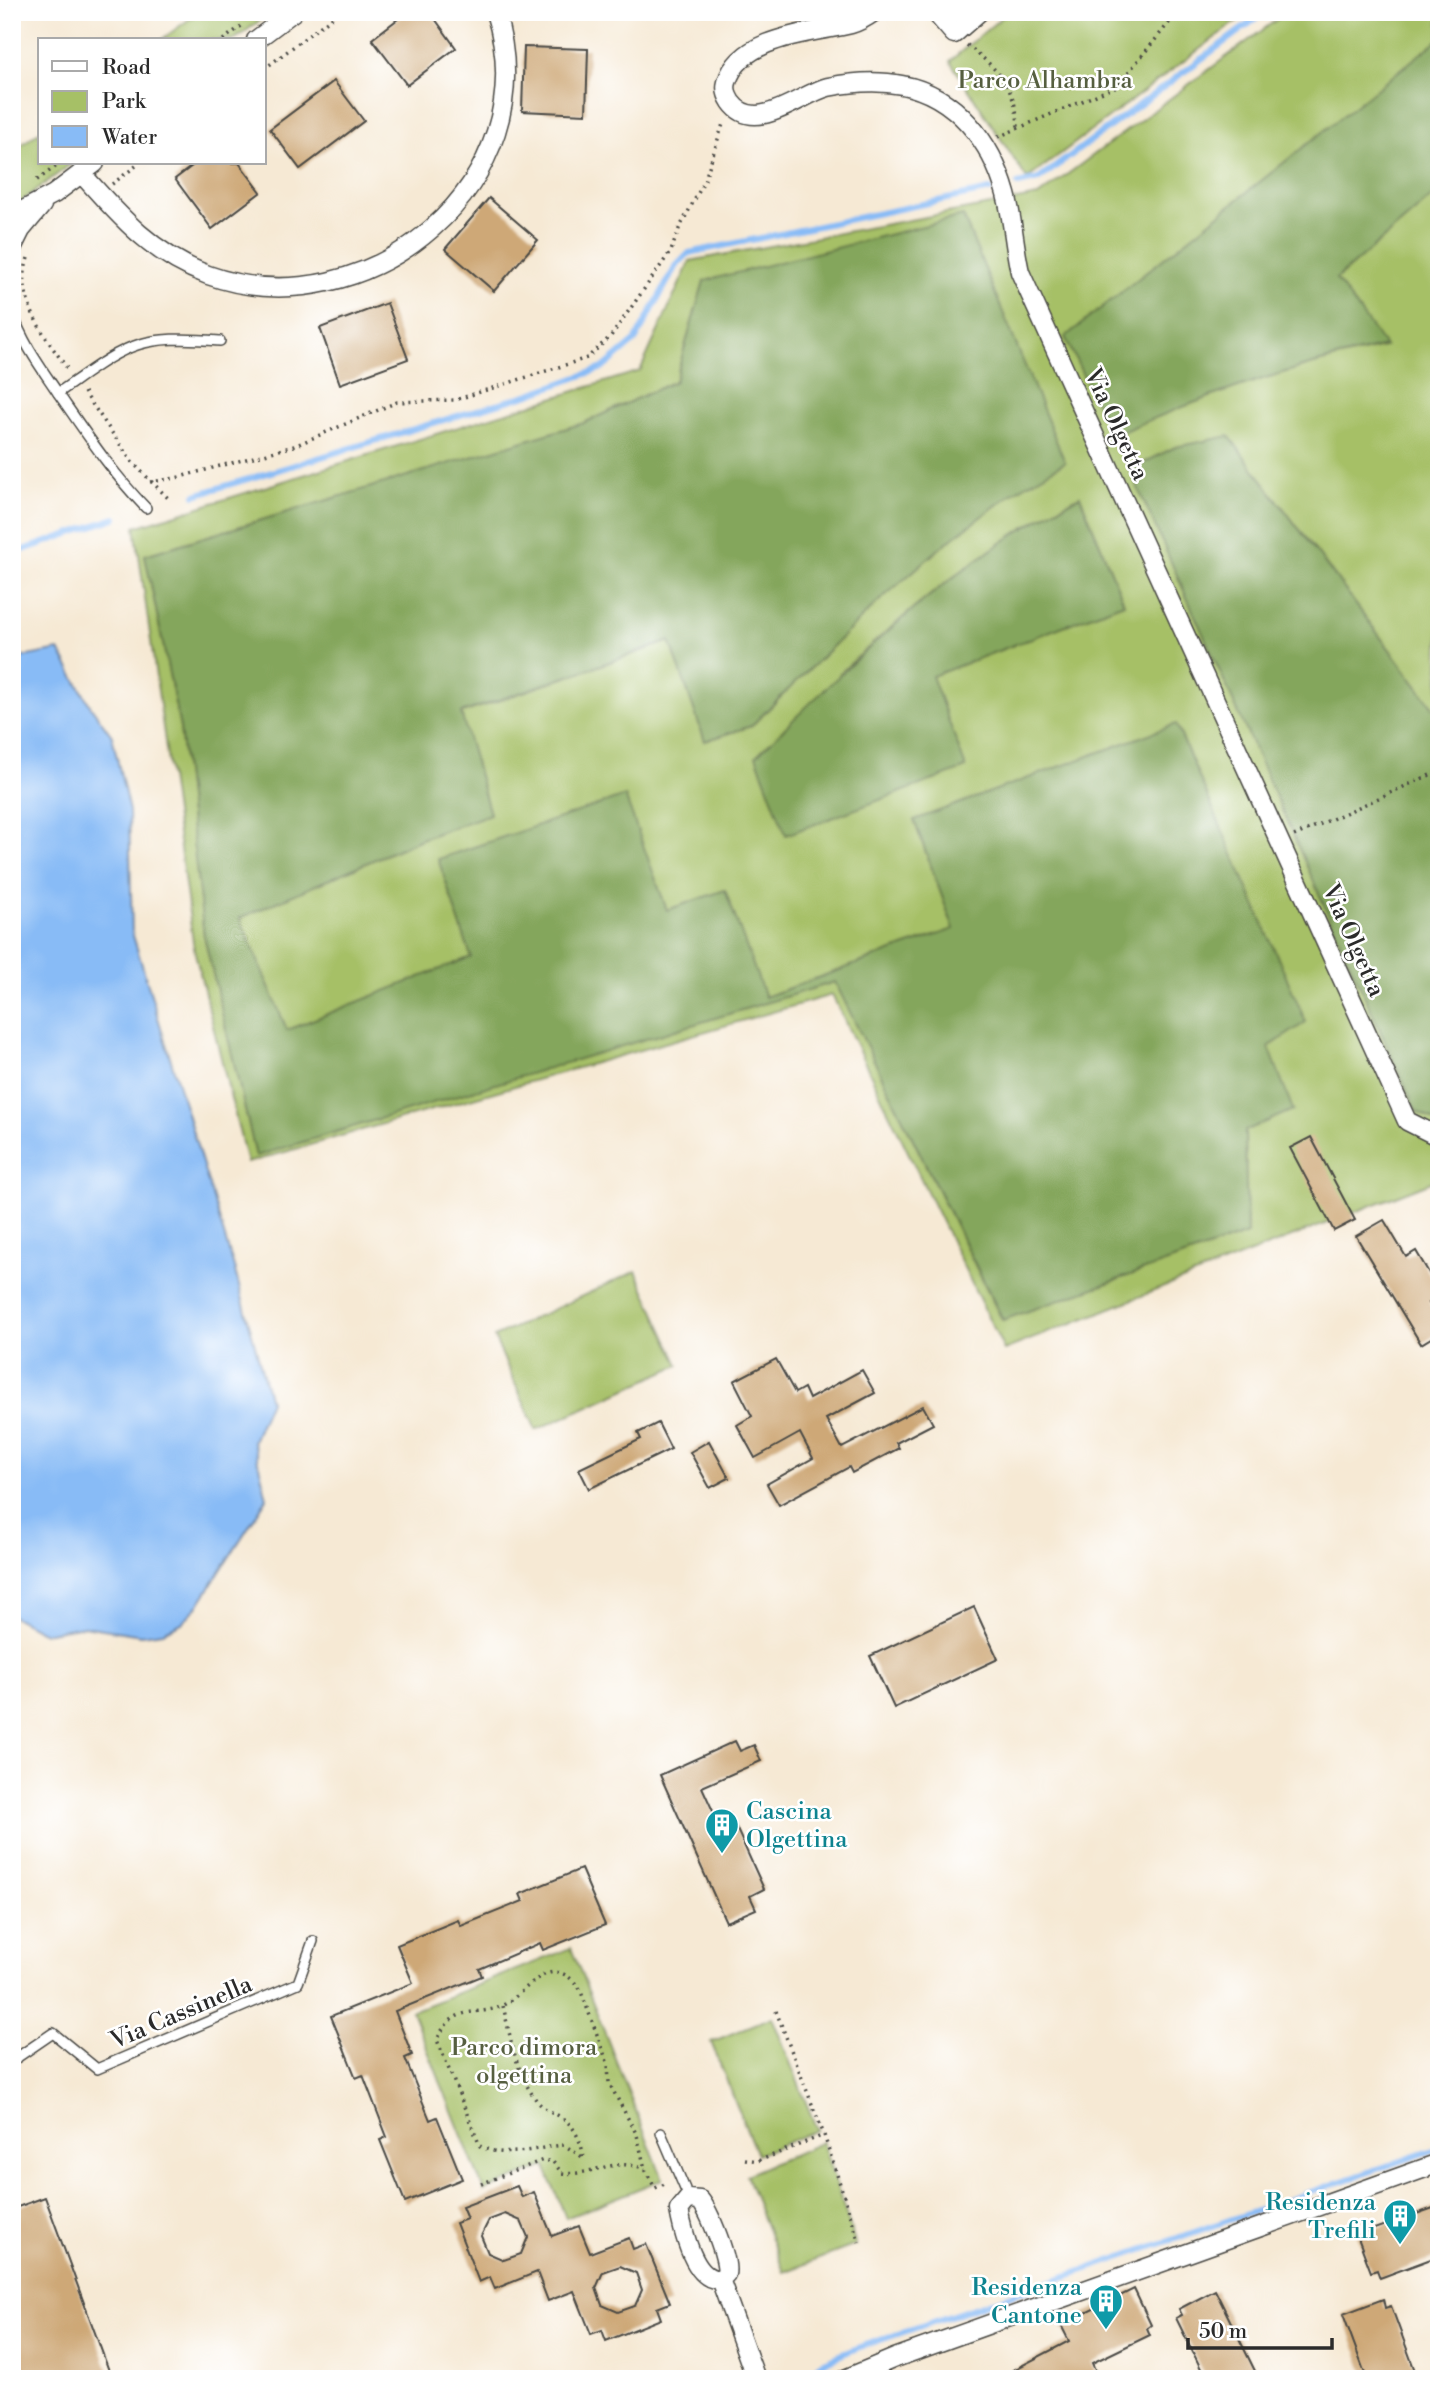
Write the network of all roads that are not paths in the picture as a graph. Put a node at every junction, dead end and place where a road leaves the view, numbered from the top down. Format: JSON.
{"nodes":[{"id":1,"x":293,"y":12,"type":"edge"},
{"id":2,"x":495,"y":12,"type":"edge"},
{"id":3,"x":874,"y":12,"type":"edge"},
{"id":4,"x":936,"y":12,"type":"edge"},
{"id":5,"x":979,"y":12,"type":"edge"},
{"id":6,"x":259,"y":38,"type":"edge"},
{"id":7,"x":88,"y":168,"type":"edge"},
{"id":8,"x":54,"y":194,"type":"junction"},
{"id":9,"x":12,"y":216,"type":"edge"},
{"id":10,"x":12,"y":248,"type":"edge"},
{"id":11,"x":12,"y":312,"type":"edge"},
{"id":12,"x":12,"y":333,"type":"edge"},
{"id":13,"x":220,"y":341,"type":"dead end"},
{"id":14,"x":33,"y":356,"type":"junction"},
{"id":15,"x":58,"y":393,"type":"junction"},
{"id":16,"x":146,"y":508,"type":"dead end"},
{"id":17,"x":1439,"y":1137,"type":"edge"},
{"id":18,"x":313,"y":1941,"type":"dead end"},
{"id":19,"x":12,"y":2061,"type":"edge"},
{"id":20,"x":661,"y":2133,"type":"dead end"},
{"id":21,"x":1439,"y":2163,"type":"edge"},
{"id":22,"x":685,"y":2189,"type":"dead end"},
{"id":23,"x":720,"y":2279,"type":"dead end"},
{"id":24,"x":756,"y":2379,"type":"edge"},
{"id":25,"x":845,"y":2379,"type":"edge"}],
"edges":[{"from":1,"to":6,"type":"street"},
{"from":2,"to":7,"type":"street"},
{"from":3,"to":17,"type":"street","name":"Via Olgetta"},
{"from":4,"to":5,"type":"street"},
{"from":7,"to":8,"type":"street"},
{"from":8,"to":9,"type":"street"},
{"from":8,"to":10,"type":"street"},
{"from":11,"to":14,"type":"lane"},
{"from":12,"to":14,"type":"lane"},
{"from":13,"to":15,"type":"lane"},
{"from":14,"to":15,"type":"lane"},
{"from":15,"to":16,"type":"lane"},
{"from":18,"to":19,"type":"lane","name":"Via Cassinella"},
{"from":20,"to":22,"type":"lane"},
{"from":21,"to":25,"type":"street"},
{"from":23,"to":24,"type":"street"}]}
